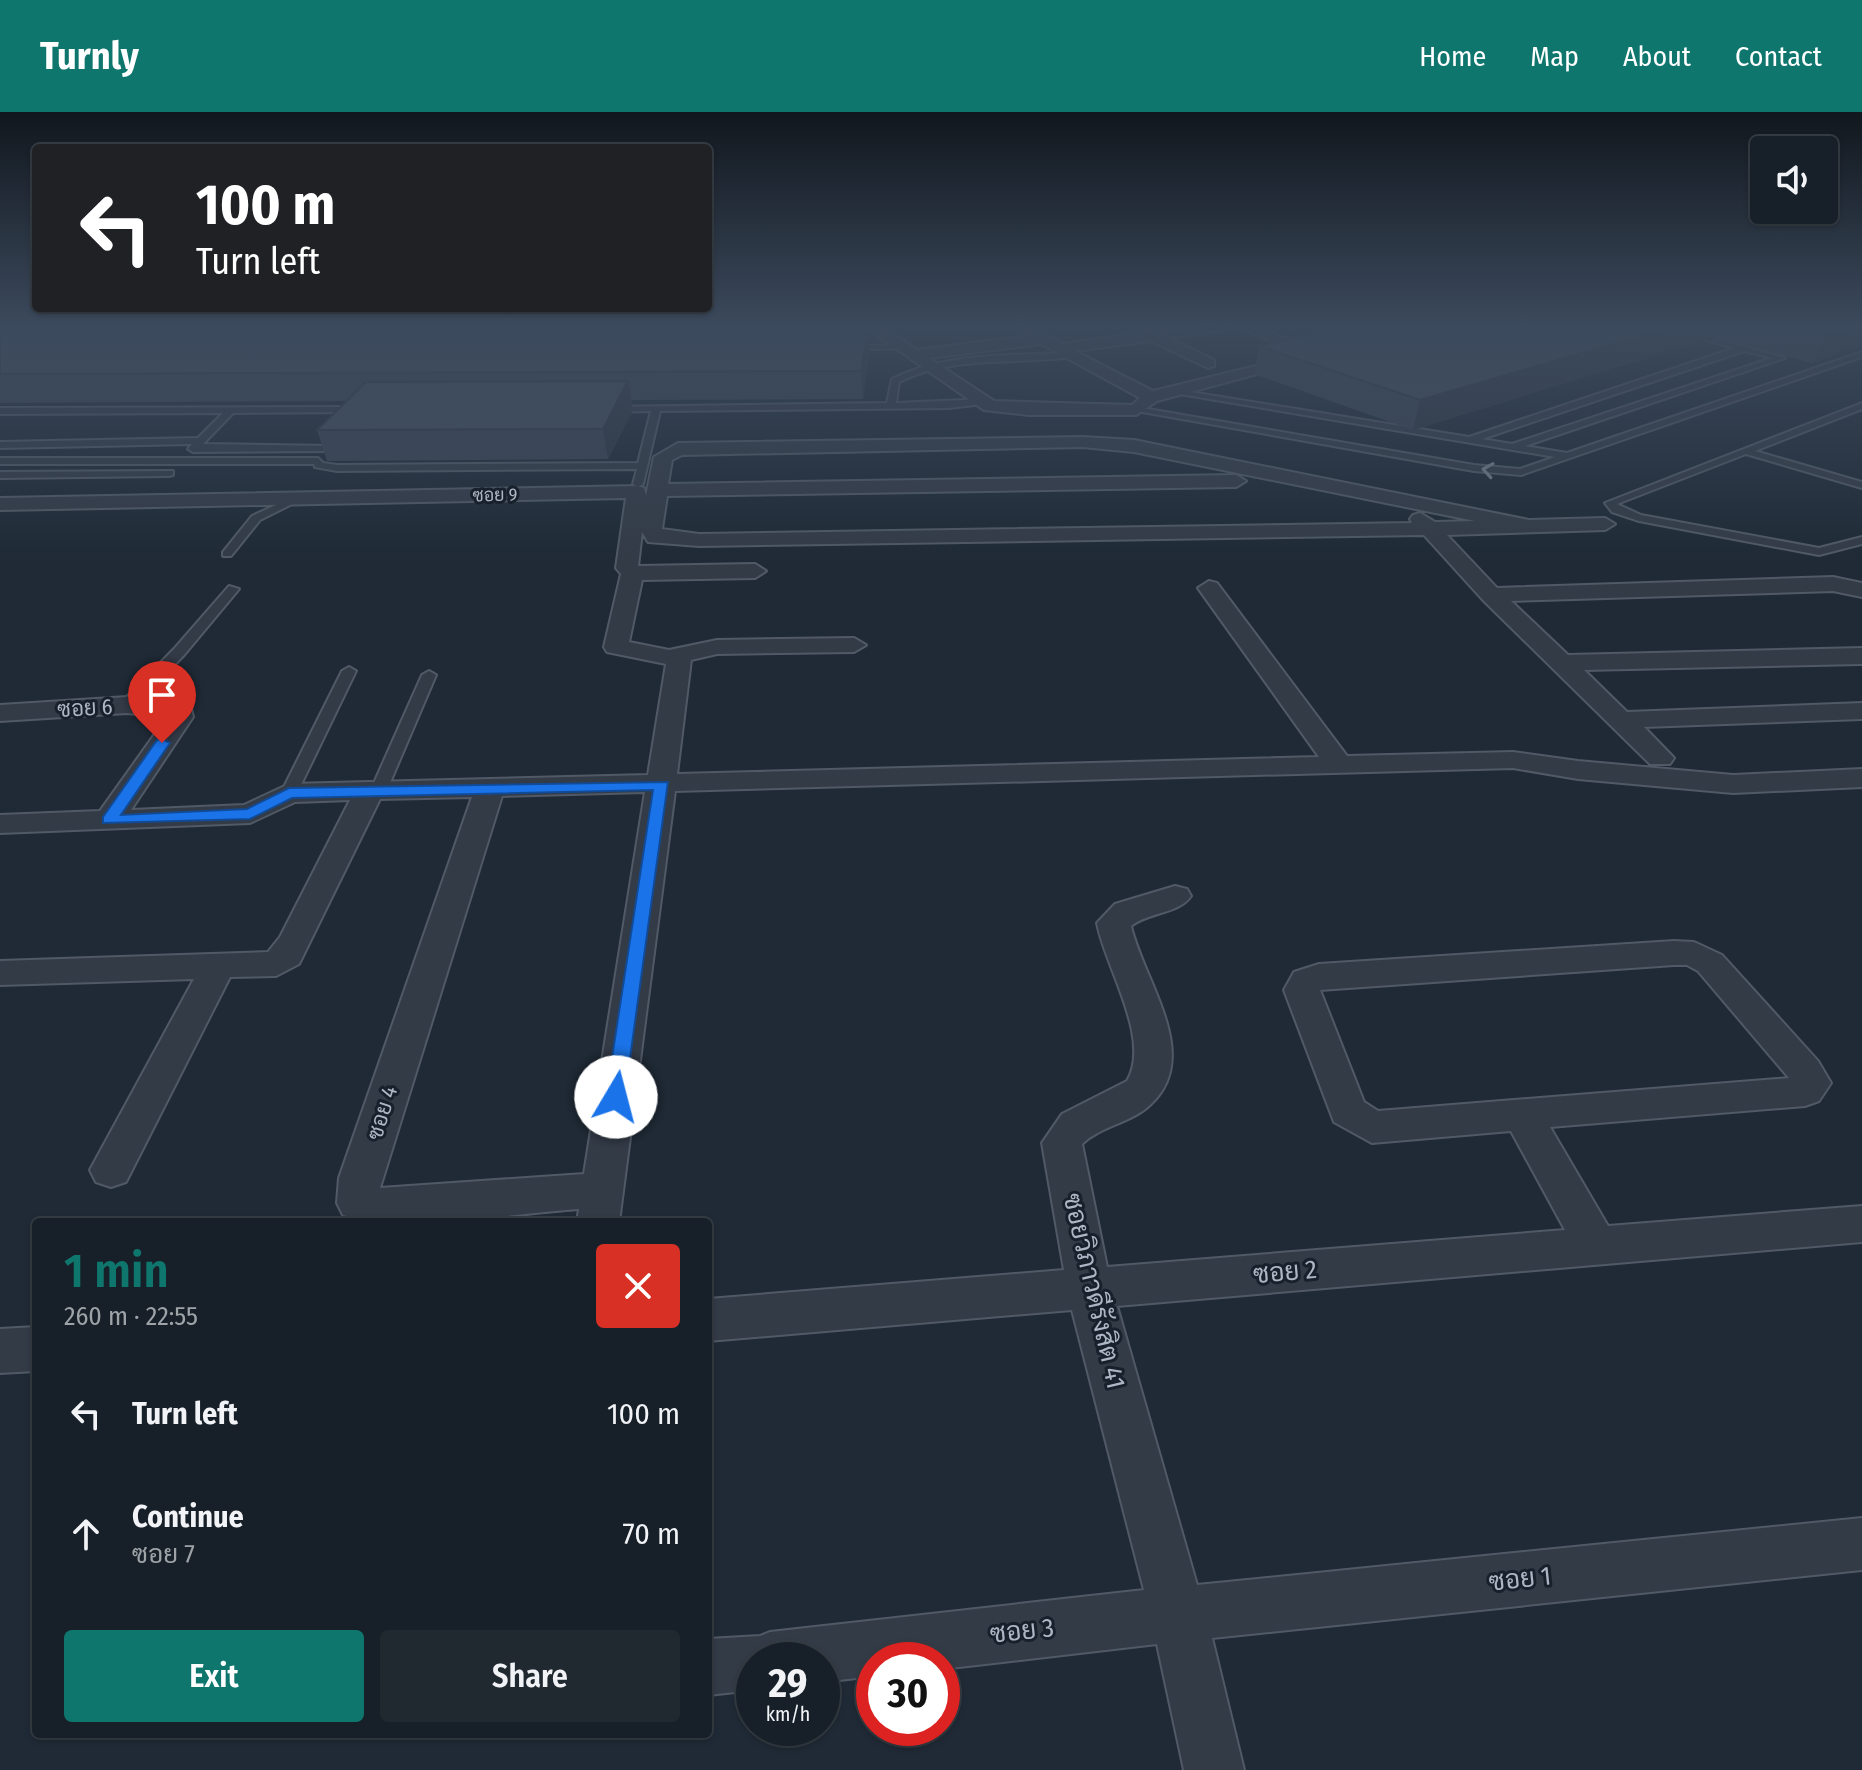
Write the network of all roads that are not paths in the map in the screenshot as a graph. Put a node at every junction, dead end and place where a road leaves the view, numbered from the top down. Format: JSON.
{"nodes":[{"id":1,"x":178,"y":403,"type":"edge"},
{"id":2,"x":939,"y":403,"type":"edge"},
{"id":3,"x":986,"y":403,"type":"edge"},
{"id":4,"x":1144,"y":403,"type":"edge"},
{"id":5,"x":1238,"y":403,"type":"edge"},
{"id":6,"x":1579,"y":403,"type":"edge"},
{"id":7,"x":1642,"y":403,"type":"edge"},
{"id":8,"x":1711,"y":403,"type":"edge"},
{"id":9,"x":891,"y":406,"type":"joint"},
{"id":10,"x":1862,"y":406,"type":"edge"},
{"id":11,"x":597,"y":409,"type":"edge"},
{"id":12,"x":656,"y":409,"type":"junction"},
{"id":13,"x":1136,"y":410,"type":"junction"},
{"id":14,"x":1364,"y":410,"type":"edge"},
{"id":15,"x":0,"y":411,"type":"edge"},
{"id":16,"x":168,"y":411,"type":"junction"},
{"id":17,"x":230,"y":411,"type":"junction"},
{"id":18,"x":1407,"y":416,"type":"edge"},
{"id":19,"x":357,"y":419,"type":"edge"},
{"id":20,"x":1393,"y":425,"type":"junction"},
{"id":21,"x":211,"y":432,"type":"junction"},
{"id":22,"x":13,"y":435,"type":"dead end"},
{"id":23,"x":338,"y":438,"type":"edge"},
{"id":24,"x":1467,"y":441,"type":"junction"},
{"id":25,"x":199,"y":444,"type":"junction"},
{"id":26,"x":0,"y":445,"type":"edge"},
{"id":27,"x":1510,"y":447,"type":"junction"},
{"id":28,"x":329,"y":448,"type":"junction"},
{"id":29,"x":1375,"y":452,"type":"junction"},
{"id":30,"x":1749,"y":452,"type":"junction"},
{"id":31,"x":1563,"y":455,"type":"junction"},
{"id":32,"x":182,"y":460,"type":"junction"},
{"id":33,"x":0,"y":461,"type":"edge"},
{"id":34,"x":318,"y":461,"type":"junction"},
{"id":35,"x":641,"y":466,"type":"junction"},
{"id":36,"x":169,"y":473,"type":"junction"},
{"id":37,"x":0,"y":475,"type":"edge"},
{"id":38,"x":1296,"y":479,"type":"junction"},
{"id":39,"x":638,"y":484,"type":"dead end"},
{"id":40,"x":1862,"y":485,"type":"edge"},
{"id":41,"x":154,"y":487,"type":"dead end"},
{"id":42,"x":658,"y":490,"type":"junction"},
{"id":43,"x":1403,"y":499,"type":"junction"},
{"id":44,"x":295,"y":500,"type":"junction"},
{"id":45,"x":0,"y":504,"type":"edge"},
{"id":46,"x":1605,"y":524,"type":"dead end"},
{"id":47,"x":1529,"y":526,"type":"junction"},
{"id":48,"x":1427,"y":529,"type":"junction"},
{"id":49,"x":1862,"y":540,"type":"edge"},
{"id":50,"x":227,"y":554,"type":"dead end"},
{"id":51,"x":755,"y":571,"type":"dead end"},
{"id":52,"x":632,"y":573,"type":"junction"},
{"id":53,"x":1209,"y":588,"type":"dead end"},
{"id":54,"x":233,"y":589,"type":"dead end"},
{"id":55,"x":1862,"y":590,"type":"edge"},
{"id":56,"x":1491,"y":595,"type":"junction"},
{"id":57,"x":854,"y":645,"type":"dead end"},
{"id":58,"x":673,"y":656,"type":"junction"},
{"id":59,"x":1862,"y":656,"type":"edge"},
{"id":60,"x":1562,"y":663,"type":"junction"},
{"id":61,"x":349,"y":671,"type":"dead end"},
{"id":62,"x":429,"y":675,"type":"dead end"},
{"id":63,"x":127,"y":705,"type":"junction"},
{"id":64,"x":1862,"y":711,"type":"edge"},
{"id":65,"x":0,"y":713,"type":"edge"},
{"id":66,"x":1620,"y":720,"type":"junction"},
{"id":67,"x":1660,"y":758,"type":"dead end"},
{"id":68,"x":1339,"y":765,"type":"junction"},
{"id":69,"x":1862,"y":778,"type":"edge"},
{"id":70,"x":662,"y":785,"type":"junction"},
{"id":71,"x":489,"y":790,"type":"junction"},
{"id":72,"x":373,"y":792,"type":"junction"},
{"id":73,"x":289,"y":793,"type":"junction"},
{"id":74,"x":109,"y":820,"type":"junction"},
{"id":75,"x":0,"y":824,"type":"edge"},
{"id":76,"x":1175,"y":896,"type":"dead end"},
{"id":77,"x":218,"y":967,"type":"junction"},
{"id":78,"x":0,"y":973,"type":"edge"},
{"id":79,"x":1522,"y":1115,"type":"junction"},
{"id":80,"x":111,"y":1170,"type":"dead end"},
{"id":81,"x":600,"y":1206,"type":"edge"},
{"id":82,"x":1862,"y":1224,"type":"edge"},
{"id":83,"x":1596,"y":1245,"type":"junction"},
{"id":84,"x":1089,"y":1288,"type":"junction"},
{"id":85,"x":712,"y":1320,"type":"edge"},
{"id":86,"x":32,"y":1349,"type":"edge"},
{"id":87,"x":0,"y":1351,"type":"edge"},
{"id":88,"x":1862,"y":1544,"type":"edge"},
{"id":89,"x":1178,"y":1614,"type":"junction"},
{"id":90,"x":840,"y":1652,"type":"edge"},
{"id":91,"x":736,"y":1664,"type":"edge"},
{"id":92,"x":712,"y":1667,"type":"edge"},
{"id":93,"x":1214,"y":1770,"type":"edge"}],
"edges":[{"from":1,"to":16,"type":"lane"},
{"from":2,"to":9,"type":"lane"},
{"from":3,"to":13,"type":"street"},
{"from":4,"to":13,"type":"street"},
{"from":5,"to":20,"type":"lane"},
{"from":6,"to":24,"type":"lane"},
{"from":7,"to":27,"type":"lane"},
{"from":8,"to":31,"type":"lane"},
{"from":9,"to":12,"type":"lane"},
{"from":10,"to":30,"type":"lane"},
{"from":11,"to":12,"type":"lane"},
{"from":12,"to":35,"type":"lane"},
{"from":13,"to":29,"type":"lane"},
{"from":14,"to":20,"type":"lane"},
{"from":15,"to":16,"type":"lane"},
{"from":16,"to":17,"type":"lane"},
{"from":17,"to":19,"type":"lane"},
{"from":17,"to":21,"type":"lane"},
{"from":18,"to":20,"type":"lane"},
{"from":20,"to":24,"type":"lane"},
{"from":20,"to":29,"type":"lane"},
{"from":21,"to":22,"type":"lane"},
{"from":21,"to":25,"type":"lane"},
{"from":23,"to":28,"type":"lane"},
{"from":24,"to":27,"type":"lane"},
{"from":25,"to":26,"type":"lane"},
{"from":25,"to":28,"type":"lane"},
{"from":25,"to":32,"type":"lane"},
{"from":27,"to":31,"type":"lane"},
{"from":28,"to":34,"type":"lane"},
{"from":31,"to":29,"type":"lane","one_way":true},
{"from":30,"to":40,"type":"lane"},
{"from":30,"to":49,"type":"lane"},
{"from":32,"to":33,"type":"lane"},
{"from":32,"to":34,"type":"lane"},
{"from":32,"to":36,"type":"lane"},
{"from":34,"to":35,"type":"lane"},
{"from":35,"to":39,"type":"lane"},
{"from":36,"to":37,"type":"lane"},
{"from":36,"to":41,"type":"lane"},
{"from":38,"to":42,"type":"street"},
{"from":38,"to":42,"type":"street"},
{"from":38,"to":43,"type":"street"},
{"from":42,"to":48,"type":"street"},
{"from":43,"to":47,"type":"street"},
{"from":43,"to":48,"type":"street"},
{"from":44,"to":45,"type":"street","name":"ซอย 9"},
{"from":44,"to":50,"type":"lane"},
{"from":44,"to":52,"type":"street","name":"ซอย 9"},
{"from":46,"to":47,"type":"street"},
{"from":47,"to":48,"type":"street"},
{"from":48,"to":56,"type":"street"},
{"from":51,"to":52,"type":"street"},
{"from":52,"to":58,"type":"street","name":"ซอย 9"},
{"from":53,"to":68,"type":"street"},
{"from":54,"to":63,"type":"lane"},
{"from":55,"to":56,"type":"street"},
{"from":56,"to":60,"type":"street"},
{"from":57,"to":58,"type":"street"},
{"from":58,"to":70,"type":"street"},
{"from":59,"to":60,"type":"street"},
{"from":60,"to":66,"type":"street"},
{"from":61,"to":73,"type":"lane"},
{"from":62,"to":72,"type":"lane"},
{"from":63,"to":65,"type":"street","name":"ซอย 6"},
{"from":63,"to":74,"type":"street","name":"ซอย 6"},
{"from":64,"to":66,"type":"street"},
{"from":66,"to":67,"type":"street"},
{"from":68,"to":69,"type":"street"},
{"from":68,"to":70,"type":"street"},
{"from":70,"to":71,"type":"street"},
{"from":70,"to":81,"type":"street"},
{"from":71,"to":72,"type":"street"},
{"from":71,"to":81,"type":"street","name":"ซอย 4"},
{"from":72,"to":73,"type":"street"},
{"from":72,"to":77,"type":"street"},
{"from":73,"to":74,"type":"street"},
{"from":74,"to":75,"type":"street"},
{"from":76,"to":84,"type":"street","name":"ซอยวิภาวดีรังสิต 41"},
{"from":77,"to":78,"type":"street"},
{"from":77,"to":80,"type":"street"},
{"from":79,"to":79,"type":"street"},
{"from":79,"to":83,"type":"street"},
{"from":82,"to":83,"type":"street","name":"ซอย 2"},
{"from":83,"to":84,"type":"street","name":"ซอย 2"},
{"from":84,"to":85,"type":"street","name":"ซอย 2"},
{"from":84,"to":89,"type":"street","name":"ซอยวิภาวดีรังสิต 41"},
{"from":86,"to":87,"type":"street"},
{"from":88,"to":89,"type":"street","name":"ซอย 1"},
{"from":89,"to":90,"type":"street","name":"ซอย 3"},
{"from":89,"to":93,"type":"street","name":"ซอยวิภาวดีรังสิต 41"},
{"from":91,"to":92,"type":"street"}]}
